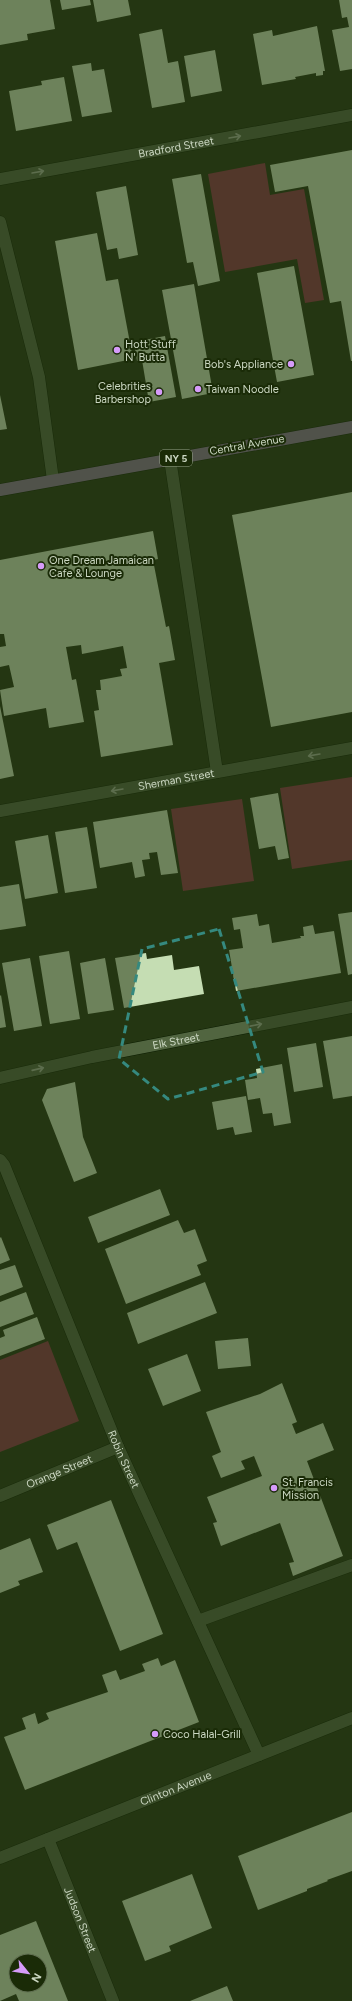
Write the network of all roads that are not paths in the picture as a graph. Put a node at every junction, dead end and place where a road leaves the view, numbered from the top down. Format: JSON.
{"nodes":[{"id":1,"x":352,"y":115,"type":"edge"},
{"id":2,"x":0,"y":180,"type":"edge"},
{"id":3,"x":0,"y":222,"type":"edge"},
{"id":4,"x":352,"y":427,"type":"edge"},
{"id":5,"x":170,"y":459,"type":"junction"},
{"id":6,"x":53,"y":480,"type":"junction"},
{"id":7,"x":0,"y":490,"type":"edge"},
{"id":8,"x":352,"y":748,"type":"edge"},
{"id":9,"x":217,"y":772,"type":"junction"},
{"id":10,"x":0,"y":811,"type":"edge"},
{"id":11,"x":352,"y":1007,"type":"edge"},
{"id":12,"x":0,"y":1078,"type":"edge"},
{"id":13,"x":0,"y":1160,"type":"edge"},
{"id":14,"x":118,"y":1447,"type":"junction"},
{"id":15,"x":0,"y":1496,"type":"edge"},
{"id":16,"x":352,"y":1565,"type":"edge"},
{"id":17,"x":198,"y":1621,"type":"junction"},
{"id":18,"x":352,"y":1718,"type":"edge"},
{"id":19,"x":259,"y":1755,"type":"junction"},
{"id":20,"x":48,"y":1839,"type":"junction"},
{"id":21,"x":0,"y":1858,"type":"edge"},
{"id":22,"x":113,"y":2001,"type":"edge"}],
"edges":[{"from":2,"to":1,"type":"street","name":"Bradford Street","one_way":true},
{"from":3,"to":6,"type":"street"},
{"from":4,"to":5,"type":"main road","name":"Central Avenue","number":"NY 5"},
{"from":5,"to":6,"type":"main road","name":"Central Avenue","number":"NY 5"},
{"from":5,"to":9,"type":"street"},
{"from":6,"to":7,"type":"main road","name":"Central Avenue","number":"NY 5"},
{"from":8,"to":9,"type":"street","name":"Sherman Street","one_way":true},
{"from":9,"to":10,"type":"street","name":"Sherman Street","one_way":true},
{"from":12,"to":11,"type":"street","name":"Elk Street","one_way":true},
{"from":13,"to":14,"type":"street","name":"Robin Street"},
{"from":14,"to":15,"type":"street","name":"Orange Street"},
{"from":14,"to":17,"type":"street","name":"Robin Street"},
{"from":16,"to":17,"type":"street"},
{"from":17,"to":19,"type":"street","name":"Robin Street"},
{"from":18,"to":19,"type":"street","name":"Clinton Avenue"},
{"from":19,"to":20,"type":"street","name":"Clinton Avenue"},
{"from":20,"to":21,"type":"street","name":"Clinton Avenue"},
{"from":20,"to":22,"type":"street","name":"Judson Street"}]}
